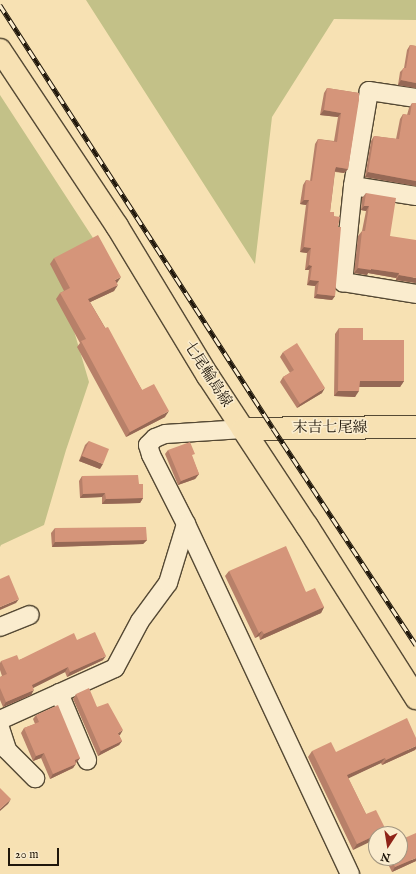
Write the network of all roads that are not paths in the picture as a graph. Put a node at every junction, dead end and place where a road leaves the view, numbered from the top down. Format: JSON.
{"nodes":[{"id":1,"x":0,"y":50,"type":"edge"},
{"id":2,"x":416,"y":98,"type":"edge"},
{"id":3,"x":353,"y":186,"type":"junction"},
{"id":4,"x":416,"y":196,"type":"edge"},
{"id":5,"x":416,"y":294,"type":"edge"},
{"id":6,"x":416,"y":427,"type":"edge"},
{"id":7,"x":243,"y":429,"type":"junction"},
{"id":8,"x":186,"y":524,"type":"junction"},
{"id":9,"x":30,"y":615,"type":"dead end"},
{"id":10,"x":0,"y":626,"type":"edge"},
{"id":11,"x":59,"y":693,"type":"junction"},
{"id":12,"x":416,"y":698,"type":"edge"},
{"id":13,"x":0,"y":720,"type":"edge"},
{"id":14,"x":0,"y":728,"type":"edge"},
{"id":15,"x":87,"y":760,"type":"dead end"},
{"id":16,"x":35,"y":778,"type":"dead end"},
{"id":17,"x":350,"y":874,"type":"edge"}],
"edges":[{"from":1,"to":7,"type":"main road","name":"七尾輪島線"},
{"from":2,"to":3,"type":"street"},
{"from":3,"to":4,"type":"street"},
{"from":3,"to":5,"type":"street"},
{"from":6,"to":7,"type":"main road","name":"末吉七尾線"},
{"from":7,"to":8,"type":"street"},
{"from":7,"to":12,"type":"main road","name":"七尾輪島線"},
{"from":8,"to":11,"type":"street"},
{"from":8,"to":17,"type":"street"},
{"from":9,"to":10,"type":"street"},
{"from":11,"to":13,"type":"street"},
{"from":11,"to":15,"type":"street"},
{"from":14,"to":16,"type":"street"}]}
